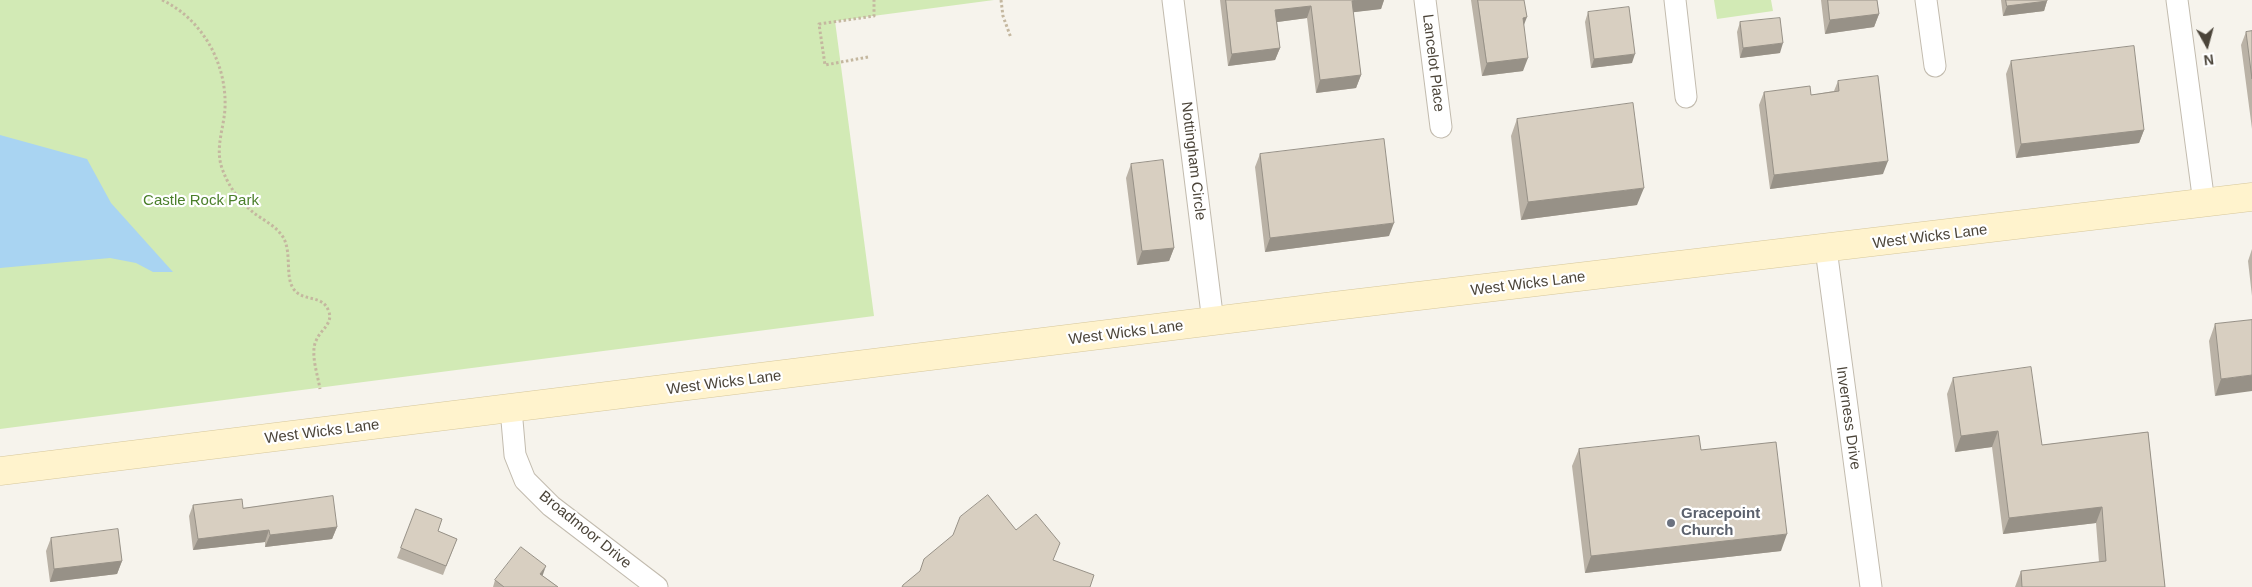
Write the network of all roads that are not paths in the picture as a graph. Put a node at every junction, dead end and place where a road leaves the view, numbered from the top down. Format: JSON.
{"nodes":[{"id":1,"x":1173,"y":0,"type":"edge"},
{"id":2,"x":1424,"y":0,"type":"edge"},
{"id":3,"x":1675,"y":0,"type":"edge"},
{"id":4,"x":1926,"y":0,"type":"edge"},
{"id":5,"x":2177,"y":0,"type":"edge"},
{"id":6,"x":1934,"y":66,"type":"dead end"},
{"id":7,"x":1686,"y":97,"type":"dead end"},
{"id":8,"x":1441,"y":127,"type":"dead end"},
{"id":9,"x":2252,"y":198,"type":"edge"},
{"id":10,"x":2204,"y":203,"type":"junction"},
{"id":11,"x":1826,"y":249,"type":"junction"},
{"id":12,"x":1213,"y":322,"type":"junction"},
{"id":13,"x":511,"y":409,"type":"junction"},
{"id":14,"x":0,"y":470,"type":"edge"},
{"id":15,"x":657,"y":587,"type":"edge"},
{"id":16,"x":1871,"y":587,"type":"edge"}],
"edges":[{"from":1,"to":12,"type":"street","name":"Nottingham Circle"},
{"from":2,"to":8,"type":"street","name":"Lancelot Place"},
{"from":3,"to":7,"type":"street"},
{"from":4,"to":6,"type":"street"},
{"from":5,"to":10,"type":"street"},
{"from":9,"to":10,"type":"main road","name":"West Wicks Lane"},
{"from":10,"to":11,"type":"main road","name":"West Wicks Lane"},
{"from":11,"to":12,"type":"main road","name":"West Wicks Lane"},
{"from":11,"to":16,"type":"street","name":"Inverness Drive"},
{"from":12,"to":13,"type":"main road","name":"West Wicks Lane"},
{"from":13,"to":14,"type":"main road","name":"West Wicks Lane"},
{"from":13,"to":15,"type":"street","name":"Broadmoor Drive"}]}
